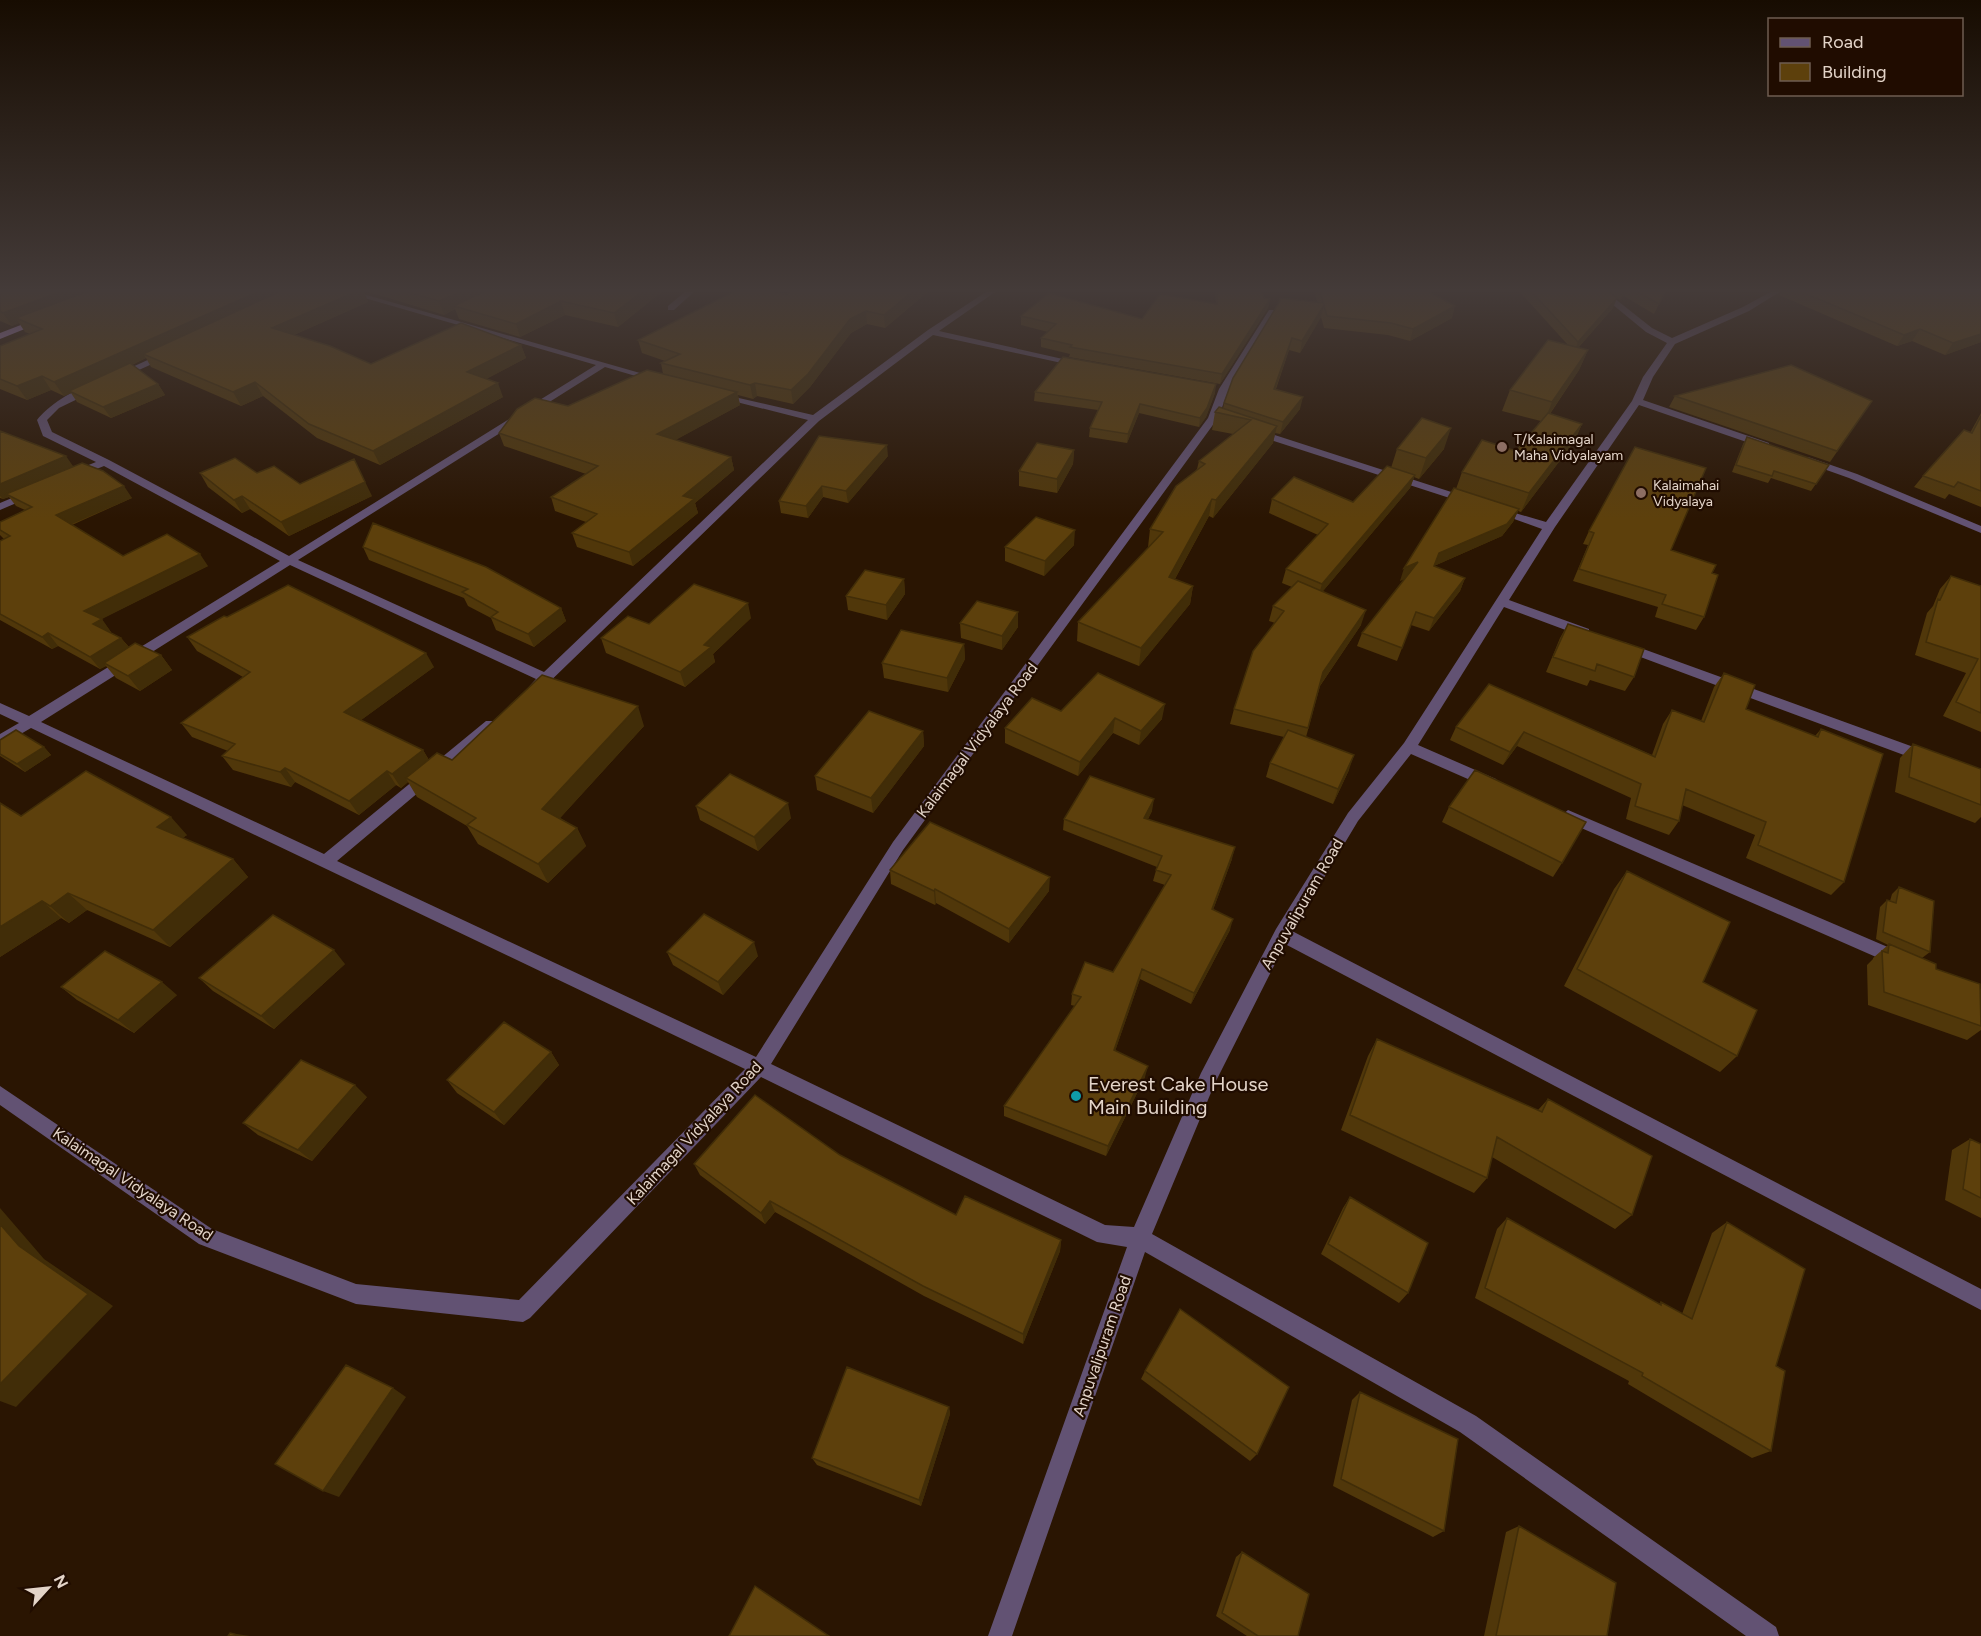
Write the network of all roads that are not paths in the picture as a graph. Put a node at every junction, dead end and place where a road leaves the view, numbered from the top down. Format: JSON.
{"nodes":[{"id":1,"x":138,"y":366,"type":"edge"},
{"id":2,"x":601,"y":366,"type":"edge"},
{"id":3,"x":602,"y":366,"type":"edge"},
{"id":4,"x":885,"y":366,"type":"edge"},
{"id":5,"x":1234,"y":366,"type":"edge"},
{"id":6,"x":1655,"y":366,"type":"edge"},
{"id":7,"x":107,"y":381,"type":"edge"},
{"id":8,"x":669,"y":382,"type":"edge"},
{"id":9,"x":97,"y":386,"type":"edge"},
{"id":10,"x":714,"y":393,"type":"edge"},
{"id":11,"x":1637,"y":401,"type":"junction"},
{"id":12,"x":815,"y":418,"type":"junction"},
{"id":13,"x":1246,"y":429,"type":"edge"},
{"id":14,"x":1778,"y":449,"type":"edge"},
{"id":15,"x":1799,"y":457,"type":"edge"},
{"id":16,"x":105,"y":462,"type":"junction"},
{"id":17,"x":63,"y":480,"type":"edge"},
{"id":18,"x":42,"y":489,"type":"edge"},
{"id":19,"x":0,"y":507,"type":"edge"},
{"id":20,"x":1549,"y":527,"type":"junction"},
{"id":21,"x":1981,"y":530,"type":"edge"},
{"id":22,"x":290,"y":561,"type":"junction"},
{"id":23,"x":1503,"y":602,"type":"junction"},
{"id":24,"x":547,"y":679,"type":"junction"},
{"id":25,"x":520,"y":701,"type":"edge"},
{"id":26,"x":0,"y":708,"type":"edge"},
{"id":27,"x":503,"y":715,"type":"edge"},
{"id":28,"x":29,"y":723,"type":"junction"},
{"id":29,"x":0,"y":741,"type":"edge"},
{"id":30,"x":1409,"y":747,"type":"junction"},
{"id":31,"x":1936,"y":761,"type":"edge"},
{"id":32,"x":1508,"y":790,"type":"edge"},
{"id":33,"x":1552,"y":809,"type":"edge"},
{"id":34,"x":325,"y":862,"type":"junction"},
{"id":35,"x":1282,"y":934,"type":"junction"},
{"id":36,"x":1915,"y":966,"type":"edge"},
{"id":37,"x":759,"y":1067,"type":"junction"},
{"id":38,"x":0,"y":1094,"type":"edge"},
{"id":39,"x":1140,"y":1238,"type":"junction"},
{"id":40,"x":1981,"y":1300,"type":"edge"},
{"id":41,"x":1000,"y":1636,"type":"edge"},
{"id":42,"x":1767,"y":1636,"type":"edge"}],
"edges":[{"from":1,"to":7,"type":"street"},
{"from":2,"to":22,"type":"street"},
{"from":3,"to":8,"type":"street"},
{"from":4,"to":12,"type":"street"},
{"from":5,"to":37,"type":"street","name":"Kalaimagal Vidyalaya Road"},
{"from":6,"to":11,"type":"street","name":"Anpuvalipuram Road"},
{"from":9,"to":16,"type":"street"},
{"from":10,"to":12,"type":"street"},
{"from":11,"to":14,"type":"street"},
{"from":11,"to":20,"type":"street","name":"Anpuvalipuram Road"},
{"from":12,"to":24,"type":"street"},
{"from":13,"to":20,"type":"street"},
{"from":15,"to":21,"type":"street"},
{"from":16,"to":17,"type":"street"},
{"from":16,"to":22,"type":"street"},
{"from":18,"to":19,"type":"street"},
{"from":20,"to":23,"type":"street","name":"Anpuvalipuram Road"},
{"from":22,"to":24,"type":"street"},
{"from":22,"to":28,"type":"street"},
{"from":23,"to":30,"type":"street","name":"Anpuvalipuram Road"},
{"from":23,"to":31,"type":"street"},
{"from":24,"to":25,"type":"street"},
{"from":26,"to":28,"type":"street"},
{"from":27,"to":34,"type":"street"},
{"from":28,"to":29,"type":"street"},
{"from":28,"to":34,"type":"street"},
{"from":30,"to":32,"type":"street"},
{"from":30,"to":35,"type":"street","name":"Anpuvalipuram Road"},
{"from":33,"to":36,"type":"street"},
{"from":34,"to":37,"type":"street"},
{"from":35,"to":39,"type":"street","name":"Anpuvalipuram Road"},
{"from":35,"to":40,"type":"street"},
{"from":37,"to":38,"type":"street","name":"Kalaimagal Vidyalaya Road"},
{"from":37,"to":39,"type":"street"},
{"from":39,"to":41,"type":"street","name":"Anpuvalipuram Road"},
{"from":39,"to":42,"type":"street"}]}
